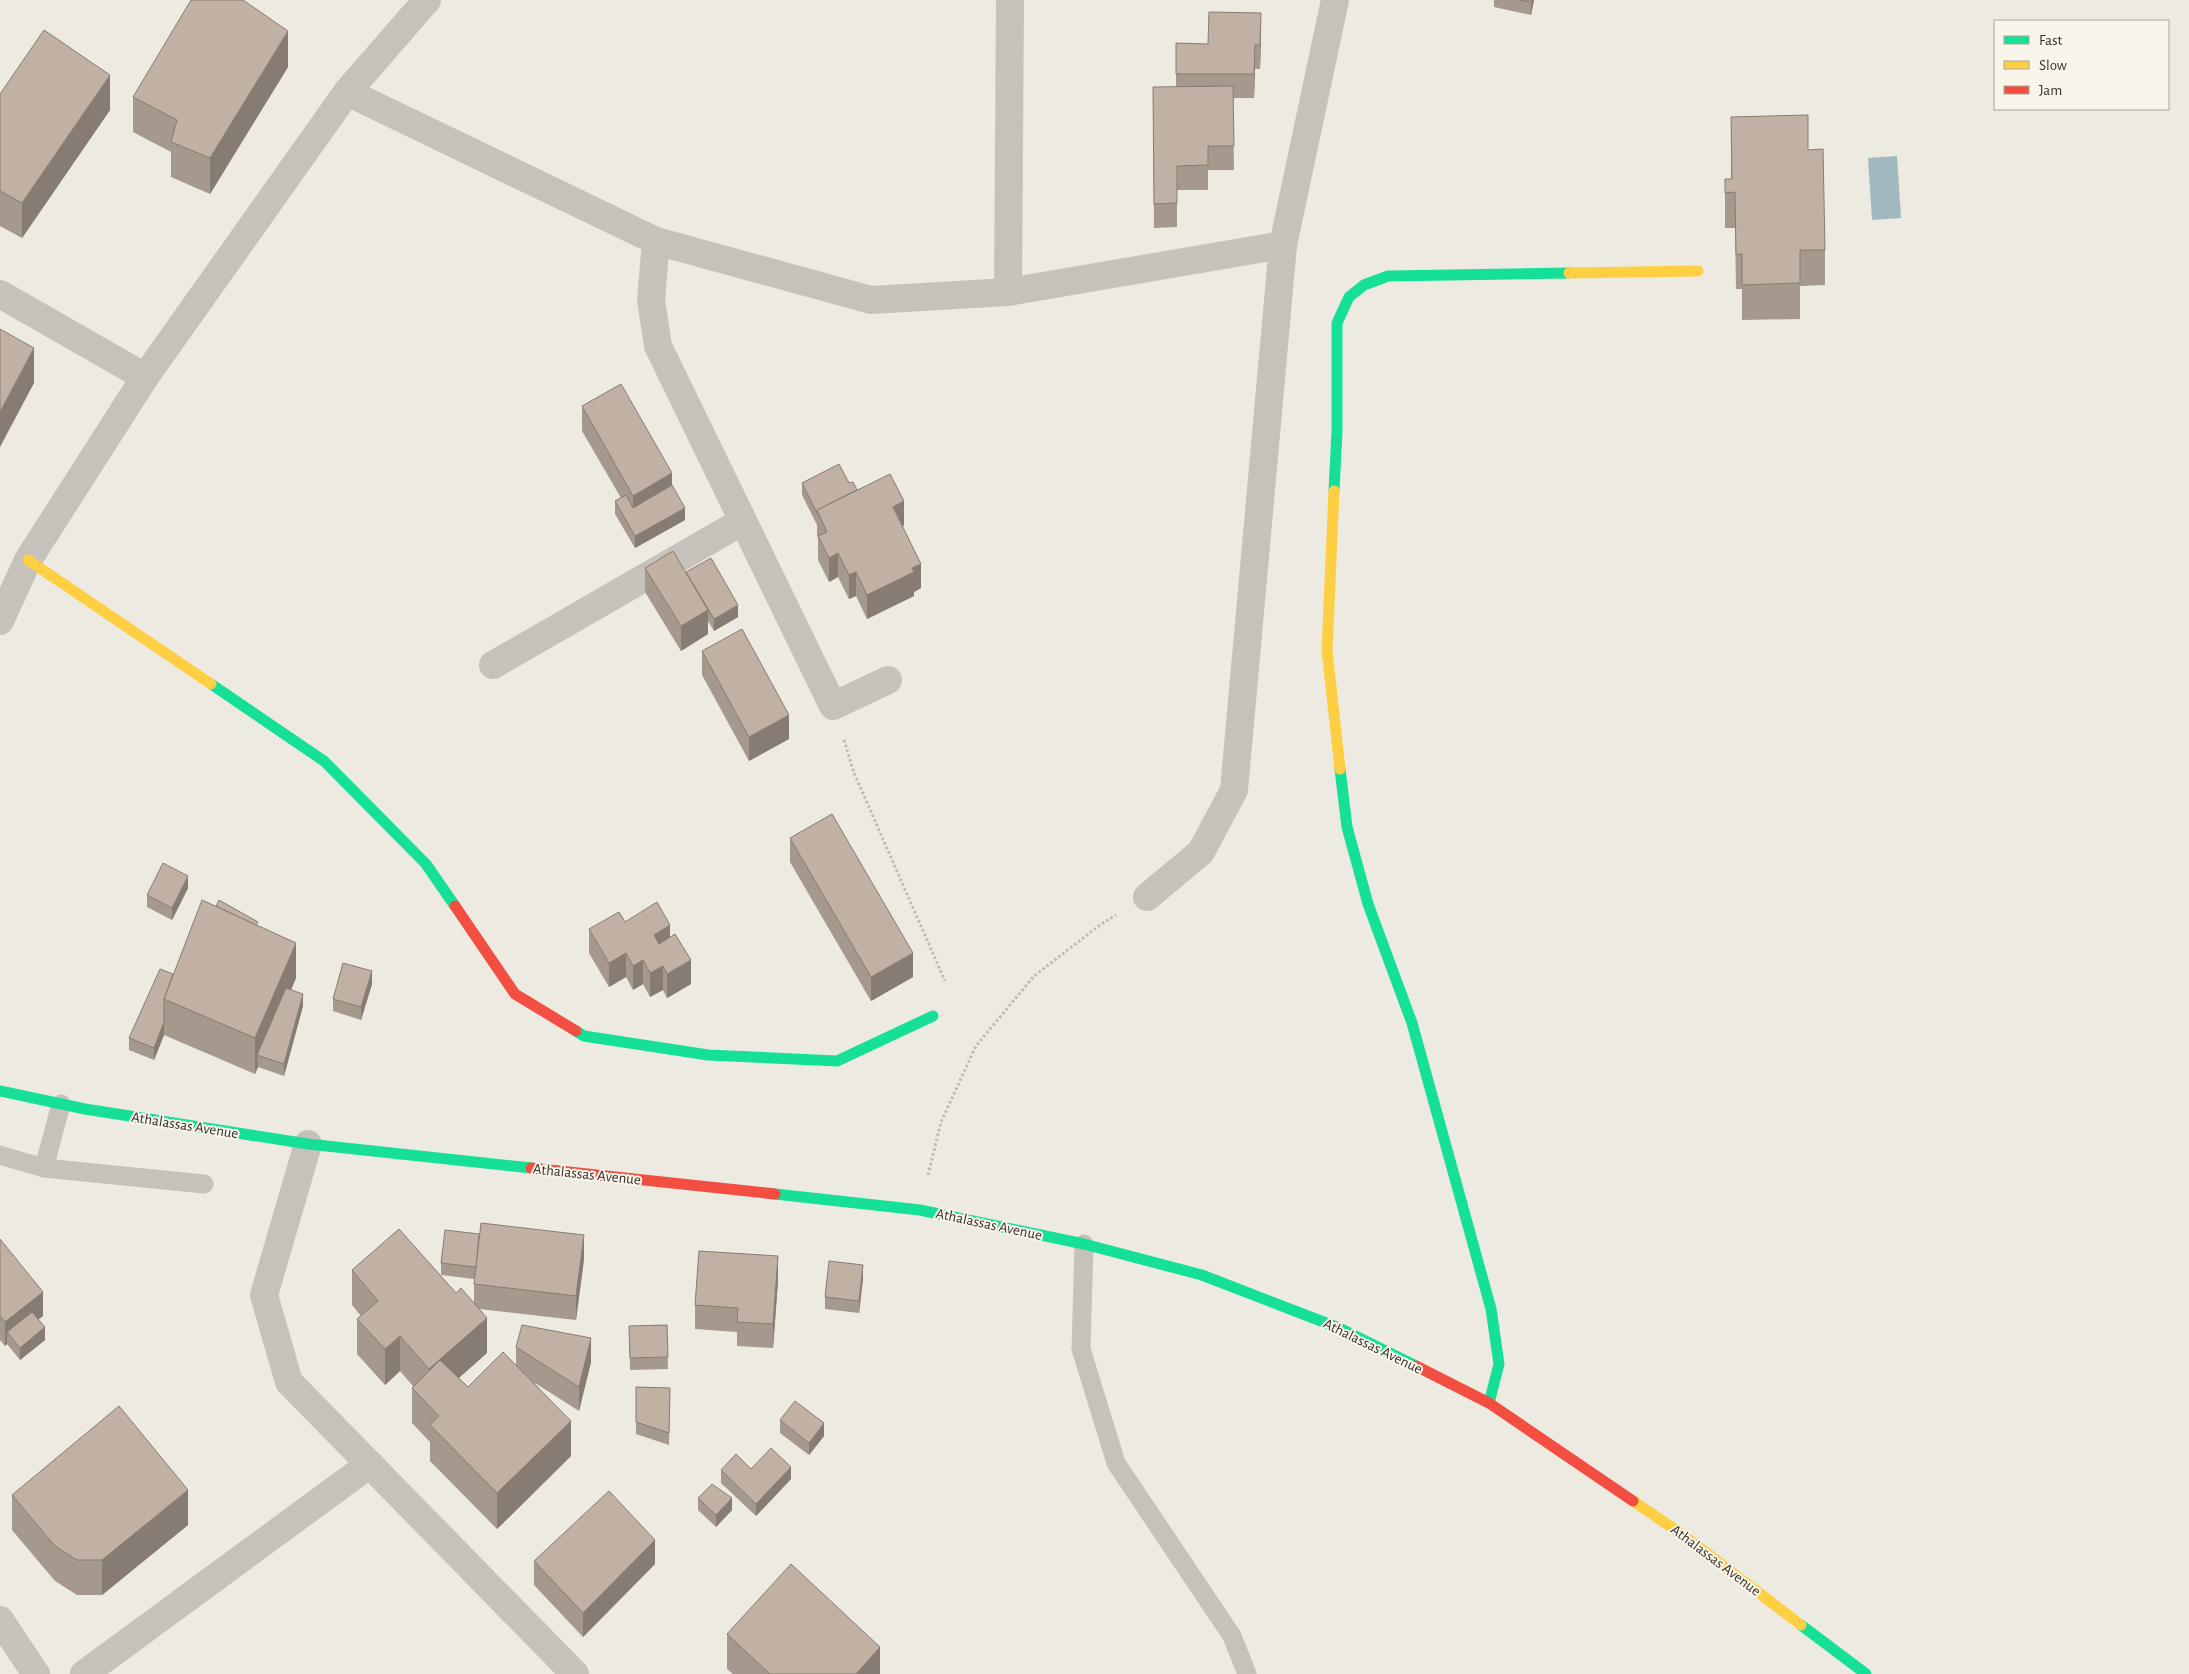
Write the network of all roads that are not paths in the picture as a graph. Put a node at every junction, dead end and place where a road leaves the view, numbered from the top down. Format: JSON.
{"nodes":[{"id":1,"x":427,"y":0,"type":"edge"},
{"id":2,"x":1010,"y":0,"type":"edge"},
{"id":3,"x":1335,"y":0,"type":"edge"},
{"id":4,"x":347,"y":92,"type":"junction"},
{"id":5,"x":656,"y":241,"type":"junction"},
{"id":6,"x":1283,"y":245,"type":"junction"},
{"id":7,"x":1698,"y":271,"type":"dead end"},
{"id":8,"x":1008,"y":292,"type":"junction"},
{"id":9,"x":0,"y":294,"type":"edge"},
{"id":10,"x":145,"y":377,"type":"junction"},
{"id":11,"x":743,"y":521,"type":"junction"},
{"id":12,"x":28,"y":560,"type":"junction"},
{"id":13,"x":0,"y":621,"type":"edge"},
{"id":14,"x":493,"y":665,"type":"dead end"},
{"id":15,"x":888,"y":680,"type":"dead end"},
{"id":16,"x":1147,"y":897,"type":"road end"},
{"id":17,"x":933,"y":1016,"type":"road end"},
{"id":18,"x":0,"y":1091,"type":"edge"},
{"id":19,"x":61,"y":1104,"type":"junction"},
{"id":20,"x":308,"y":1144,"type":"junction"},
{"id":21,"x":0,"y":1155,"type":"edge"},
{"id":22,"x":44,"y":1168,"type":"junction"},
{"id":23,"x":204,"y":1184,"type":"dead end"},
{"id":24,"x":1084,"y":1244,"type":"junction"},
{"id":25,"x":1489,"y":1403,"type":"junction"},
{"id":26,"x":370,"y":1464,"type":"junction"},
{"id":27,"x":0,"y":1620,"type":"edge"},
{"id":28,"x":36,"y":1674,"type":"edge"},
{"id":29,"x":84,"y":1674,"type":"edge"},
{"id":30,"x":575,"y":1674,"type":"edge"},
{"id":31,"x":1247,"y":1674,"type":"edge"},
{"id":32,"x":1866,"y":1674,"type":"edge"}],
"edges":[{"from":1,"to":4,"type":"street"},
{"from":2,"to":8,"type":"street"},
{"from":3,"to":6,"type":"street"},
{"from":4,"to":5,"type":"street"},
{"from":4,"to":10,"type":"street"},
{"from":5,"to":8,"type":"street"},
{"from":5,"to":11,"type":"street"},
{"from":6,"to":8,"type":"street"},
{"from":6,"to":16,"type":"street"},
{"from":7,"to":25,"type":"street"},
{"from":9,"to":10,"type":"street"},
{"from":10,"to":12,"type":"street"},
{"from":11,"to":14,"type":"street"},
{"from":11,"to":15,"type":"street"},
{"from":12,"to":13,"type":"street"},
{"from":12,"to":17,"type":"street"},
{"from":18,"to":19,"type":"street","name":"Athalassas Avenue"},
{"from":19,"to":20,"type":"street","name":"Athalassas Avenue"},
{"from":19,"to":22,"type":"lane"},
{"from":20,"to":24,"type":"street","name":"Athalassas Avenue"},
{"from":20,"to":26,"type":"street"},
{"from":21,"to":22,"type":"lane"},
{"from":22,"to":23,"type":"lane"},
{"from":24,"to":25,"type":"street","name":"Athalassas Avenue"},
{"from":24,"to":31,"type":"lane"},
{"from":25,"to":32,"type":"street","name":"Athalassas Avenue"},
{"from":26,"to":29,"type":"street"},
{"from":26,"to":30,"type":"street"},
{"from":27,"to":28,"type":"street"}]}
